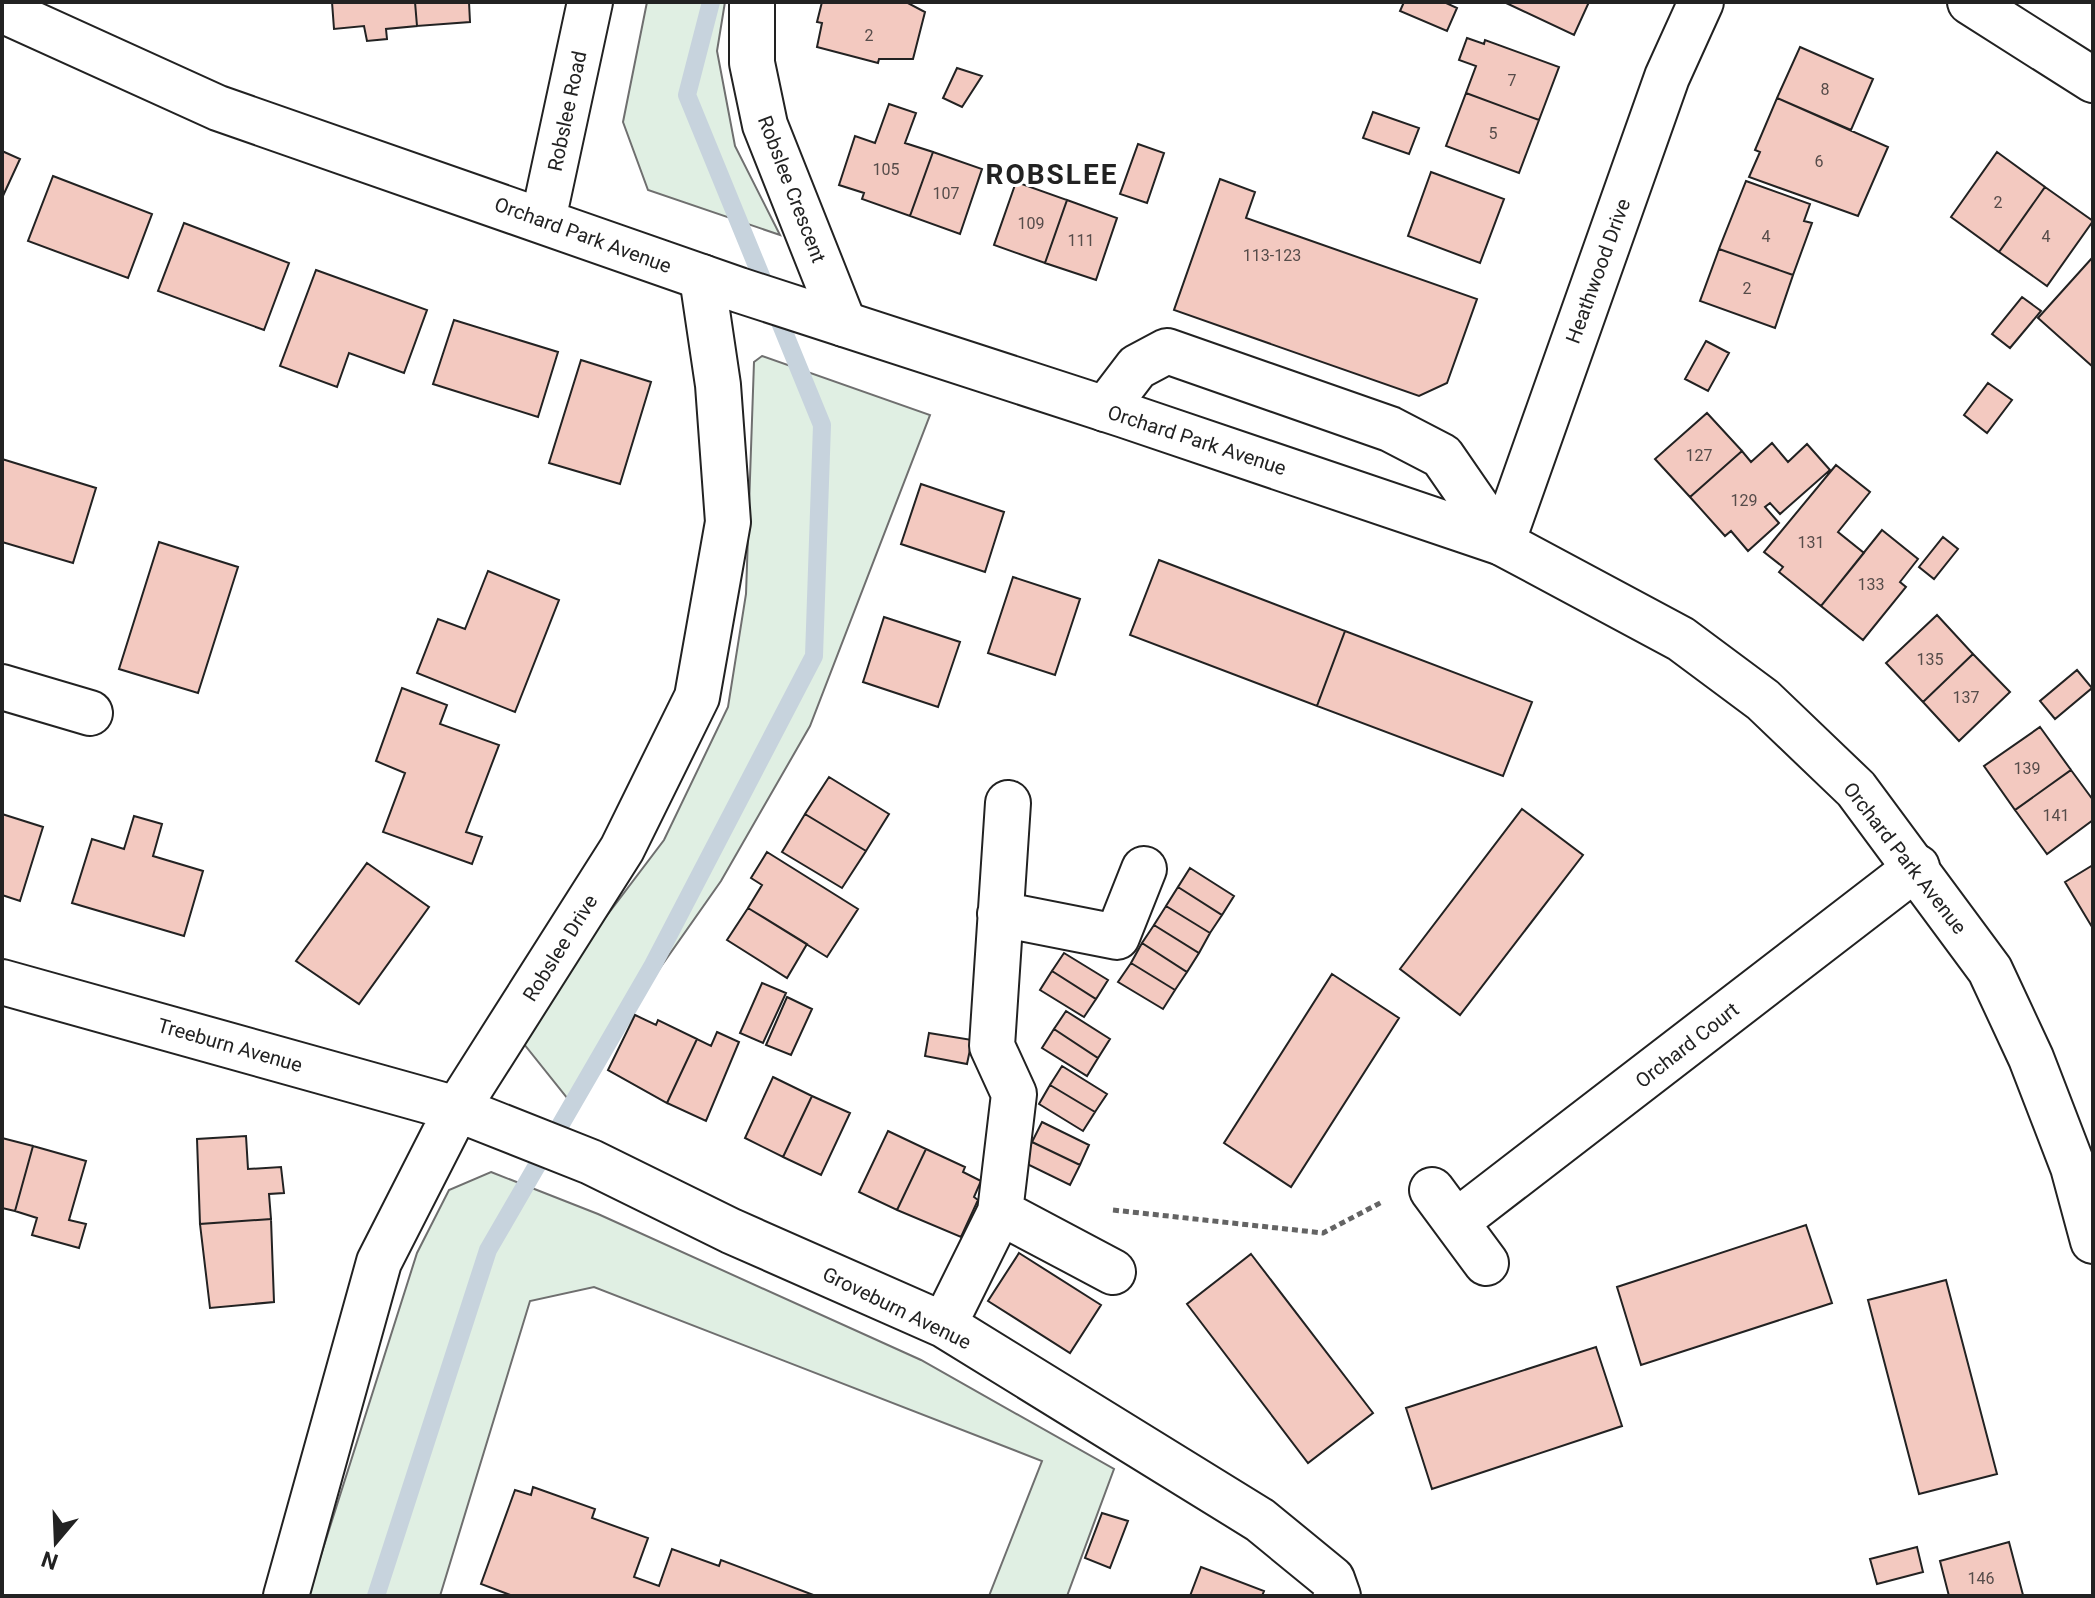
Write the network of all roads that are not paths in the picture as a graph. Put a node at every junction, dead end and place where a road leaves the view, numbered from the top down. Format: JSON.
{"nodes":[{"id":1,"x":590,"y":2,"type":"edge"},
{"id":2,"x":752,"y":2,"type":"edge"},
{"id":3,"x":1701,"y":2,"type":"edge"},
{"id":4,"x":1970,"y":2,"type":"edge"},
{"id":5,"x":2,"y":10,"type":"edge"},
{"id":6,"x":2093,"y":80,"type":"edge"},
{"id":7,"x":543,"y":220,"type":"junction"},
{"id":8,"x":721,"y":284,"type":"junction"},
{"id":9,"x":824,"y":317,"type":"junction"},
{"id":10,"x":1105,"y":409,"type":"junction"},
{"id":11,"x":1502,"y":543,"type":"junction"},
{"id":12,"x":2,"y":687,"type":"edge"},
{"id":13,"x":90,"y":713,"type":"dead end"},
{"id":14,"x":1008,"y":803,"type":"dead end"},
{"id":15,"x":1917,"y":867,"type":"junction"},
{"id":16,"x":1144,"y":869,"type":"dead end"},
{"id":17,"x":1000,"y":914,"type":"junction"},
{"id":18,"x":2,"y":982,"type":"edge"},
{"id":19,"x":457,"y":1109,"type":"junction"},
{"id":20,"x":1000,"y":1212,"type":"junction"},
{"id":21,"x":2093,"y":1241,"type":"edge"},
{"id":22,"x":1486,"y":1263,"type":"dead end"},
{"id":23,"x":1113,"y":1272,"type":"dead end"},
{"id":24,"x":944,"y":1325,"type":"junction"},
{"id":25,"x":286,"y":1596,"type":"edge"},
{"id":26,"x":1338,"y":1596,"type":"edge"}],
"edges":[{"from":1,"to":7,"type":"street","name":"Robslee Road"},
{"from":2,"to":9,"type":"street","name":"Robslee Crescent"},
{"from":3,"to":11,"type":"street","name":"Heathwood Drive"},
{"from":4,"to":6,"type":"street"},
{"from":5,"to":7,"type":"street","name":"Orchard Park Avenue"},
{"from":7,"to":8,"type":"street","name":"Orchard Park Avenue"},
{"from":8,"to":9,"type":"street","name":"Orchard Park Avenue"},
{"from":8,"to":19,"type":"street","name":"Robslee Drive"},
{"from":9,"to":10,"type":"street","name":"Orchard Park Avenue"},
{"from":10,"to":11,"type":"street","name":"Orchard Park Avenue"},
{"from":10,"to":11,"type":"street"},
{"from":11,"to":15,"type":"street","name":"Orchard Park Avenue"},
{"from":12,"to":13,"type":"street"},
{"from":14,"to":17,"type":"street"},
{"from":15,"to":21,"type":"street","name":"Orchard Park Avenue"},
{"from":15,"to":22,"type":"street","name":"Orchard Court"},
{"from":16,"to":17,"type":"street"},
{"from":17,"to":20,"type":"street"},
{"from":18,"to":19,"type":"street","name":"Treeburn Avenue"},
{"from":19,"to":24,"type":"street","name":"Groveburn Avenue"},
{"from":19,"to":25,"type":"street","name":"Robslee Drive"},
{"from":20,"to":23,"type":"street"},
{"from":20,"to":24,"type":"street"},
{"from":24,"to":26,"type":"street","name":"Groveburn Avenue"}]}
